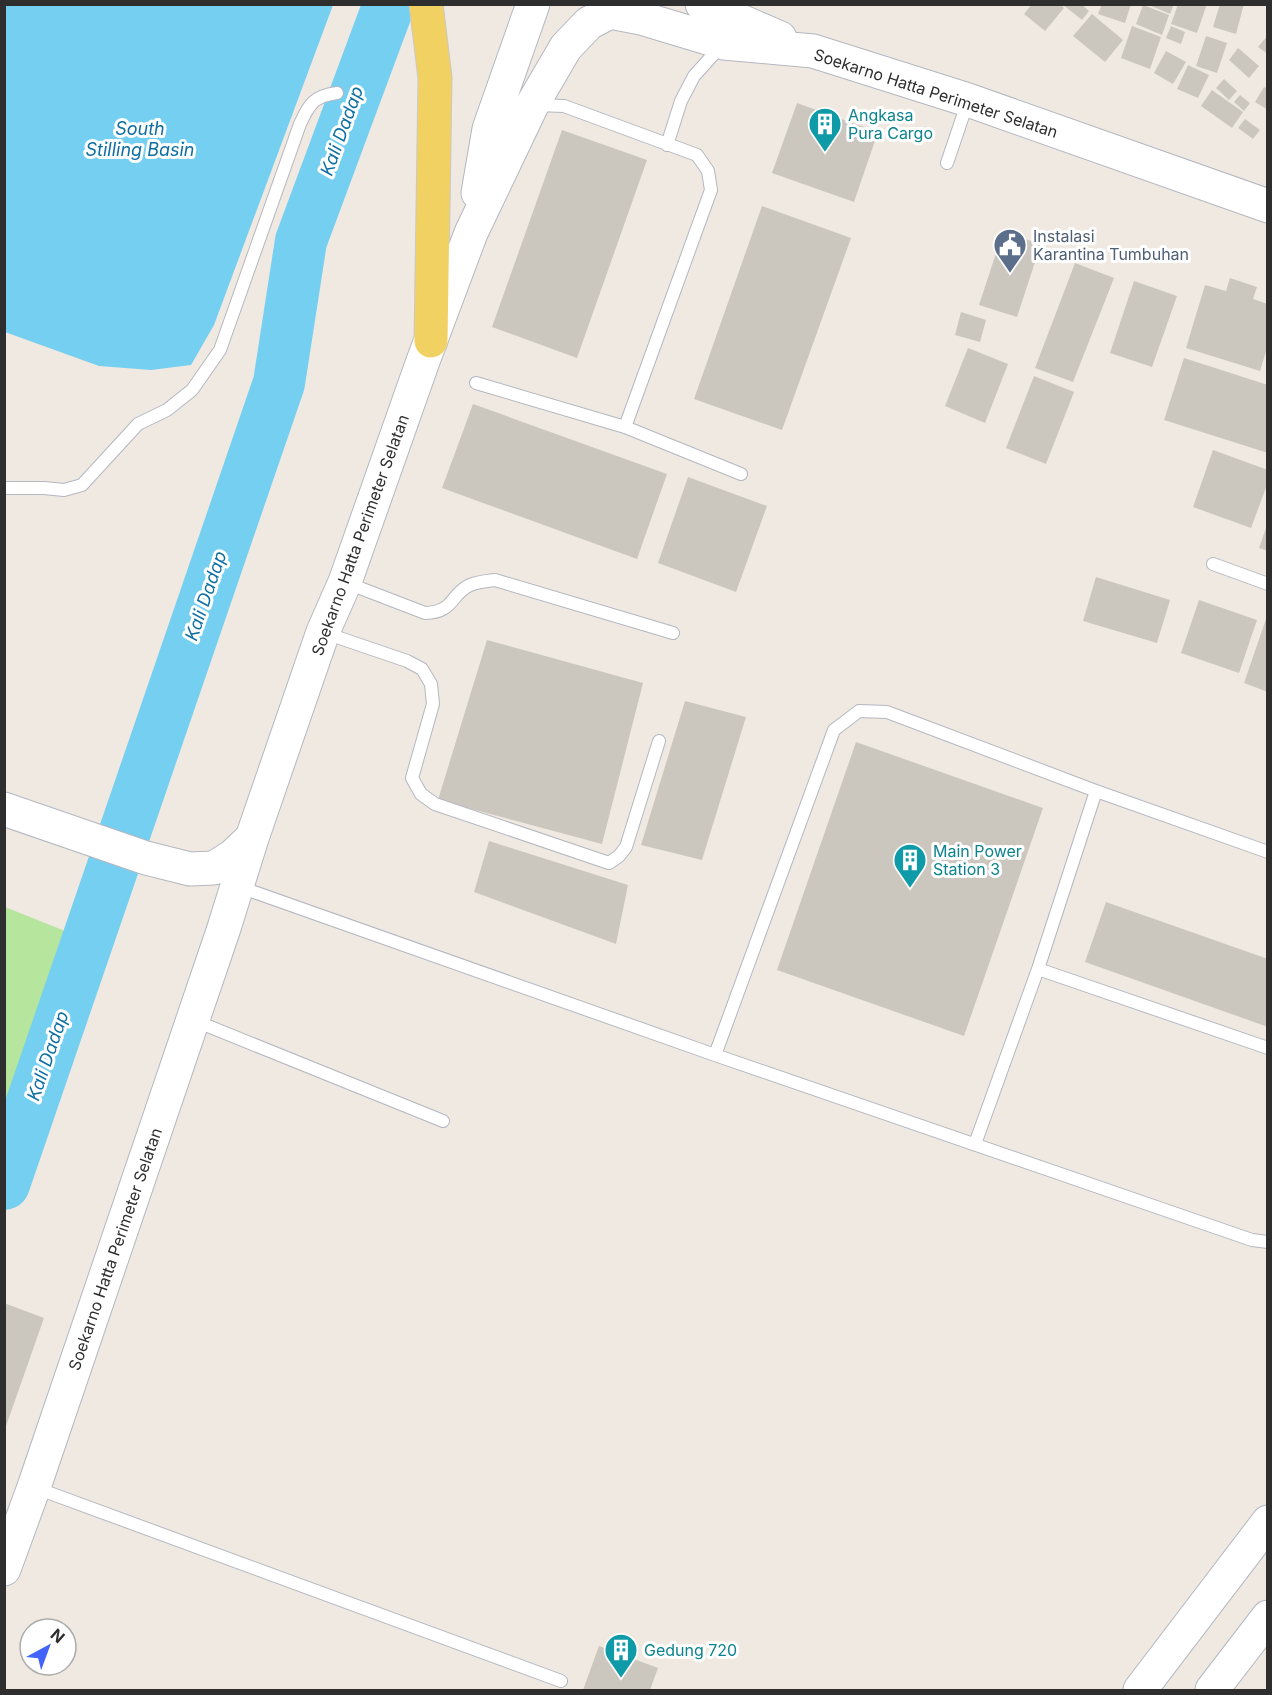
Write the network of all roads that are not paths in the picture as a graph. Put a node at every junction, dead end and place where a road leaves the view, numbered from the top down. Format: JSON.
{"nodes":[{"id":1,"x":426,"y":4,"type":"edge"},
{"id":2,"x":533,"y":4,"type":"edge"},
{"id":3,"x":702,"y":4,"type":"edge"},
{"id":4,"x":724,"y":43,"type":"junction"},
{"id":5,"x":813,"y":51,"type":"junction"},
{"id":6,"x":337,"y":93,"type":"dead end"},
{"id":7,"x":968,"y":100,"type":"junction"},
{"id":8,"x":532,"y":105,"type":"junction"},
{"id":9,"x":667,"y":145,"type":"junction"},
{"id":10,"x":947,"y":163,"type":"dead end"},
{"id":11,"x":1268,"y":207,"type":"edge"},
{"id":12,"x":471,"y":233,"type":"junction"},
{"id":13,"x":430,"y":341,"type":"junction"},
{"id":14,"x":476,"y":383,"type":"dead end"},
{"id":15,"x":625,"y":427,"type":"junction"},
{"id":16,"x":741,"y":474,"type":"dead end"},
{"id":17,"x":4,"y":488,"type":"edge"},
{"id":18,"x":1214,"y":564,"type":"dead end"},
{"id":19,"x":345,"y":582,"type":"junction"},
{"id":20,"x":1268,"y":584,"type":"edge"},
{"id":21,"x":324,"y":632,"type":"junction"},
{"id":22,"x":673,"y":633,"type":"dead end"},
{"id":23,"x":659,"y":741,"type":"dead end"},
{"id":24,"x":1096,"y":791,"type":"junction"},
{"id":25,"x":4,"y":809,"type":"edge"},
{"id":26,"x":252,"y":838,"type":"junction"},
{"id":27,"x":1268,"y":852,"type":"edge"},
{"id":28,"x":237,"y":886,"type":"junction"},
{"id":29,"x":1038,"y":969,"type":"junction"},
{"id":30,"x":192,"y":1019,"type":"junction"},
{"id":31,"x":1268,"y":1048,"type":"edge"},
{"id":32,"x":715,"y":1055,"type":"junction"},
{"id":33,"x":443,"y":1120,"type":"dead end"},
{"id":34,"x":975,"y":1144,"type":"junction"},
{"id":35,"x":1268,"y":1242,"type":"edge"},
{"id":36,"x":34,"y":1487,"type":"junction"},
{"id":37,"x":1268,"y":1522,"type":"edge"},
{"id":38,"x":4,"y":1569,"type":"edge"},
{"id":39,"x":1268,"y":1617,"type":"edge"},
{"id":40,"x":561,"y":1681,"type":"dead end"},
{"id":41,"x":1140,"y":1690,"type":"edge"},
{"id":42,"x":1212,"y":1690,"type":"edge"}],
"edges":[{"from":1,"to":13,"type":"main road"},
{"from":2,"to":12,"type":"main road","name":"Soekarno Hatta Perimeter Selatan"},
{"from":3,"to":5,"type":"main road"},
{"from":4,"to":5,"type":"main road","name":"Soekarno Hatta Perimeter Selatan"},
{"from":4,"to":8,"type":"main road","name":"Soekarno Hatta Perimeter Selatan"},
{"from":4,"to":9,"type":"lane"},
{"from":5,"to":7,"type":"main road","name":"Soekarno Hatta Perimeter Selatan"},
{"from":6,"to":17,"type":"lane"},
{"from":7,"to":10,"type":"lane"},
{"from":7,"to":11,"type":"main road","name":"Soekarno Hatta Perimeter Selatan"},
{"from":8,"to":9,"type":"lane"},
{"from":8,"to":12,"type":"main road","name":"Soekarno Hatta Perimeter Selatan"},
{"from":9,"to":15,"type":"lane"},
{"from":12,"to":13,"type":"main road","name":"Soekarno Hatta Perimeter Selatan"},
{"from":13,"to":19,"type":"main road","name":"Soekarno Hatta Perimeter Selatan"},
{"from":14,"to":15,"type":"lane"},
{"from":15,"to":16,"type":"lane"},
{"from":18,"to":20,"type":"lane"},
{"from":19,"to":21,"type":"main road","name":"Soekarno Hatta Perimeter Selatan"},
{"from":19,"to":22,"type":"lane"},
{"from":21,"to":23,"type":"lane"},
{"from":21,"to":26,"type":"main road","name":"Soekarno Hatta Perimeter Selatan"},
{"from":24,"to":27,"type":"lane"},
{"from":24,"to":29,"type":"lane"},
{"from":24,"to":32,"type":"lane"},
{"from":25,"to":26,"type":"main road"},
{"from":26,"to":28,"type":"main road","name":"Soekarno Hatta Perimeter Selatan"},
{"from":28,"to":30,"type":"main road","name":"Soekarno Hatta Perimeter Selatan"},
{"from":28,"to":32,"type":"lane"},
{"from":29,"to":31,"type":"lane"},
{"from":29,"to":34,"type":"lane"},
{"from":30,"to":33,"type":"lane"},
{"from":30,"to":36,"type":"main road","name":"Soekarno Hatta Perimeter Selatan"},
{"from":32,"to":34,"type":"lane"},
{"from":34,"to":35,"type":"lane"},
{"from":36,"to":38,"type":"main road","name":"Soekarno Hatta Perimeter Selatan"},
{"from":36,"to":40,"type":"lane"},
{"from":37,"to":41,"type":"main road"},
{"from":39,"to":42,"type":"main road"}]}
